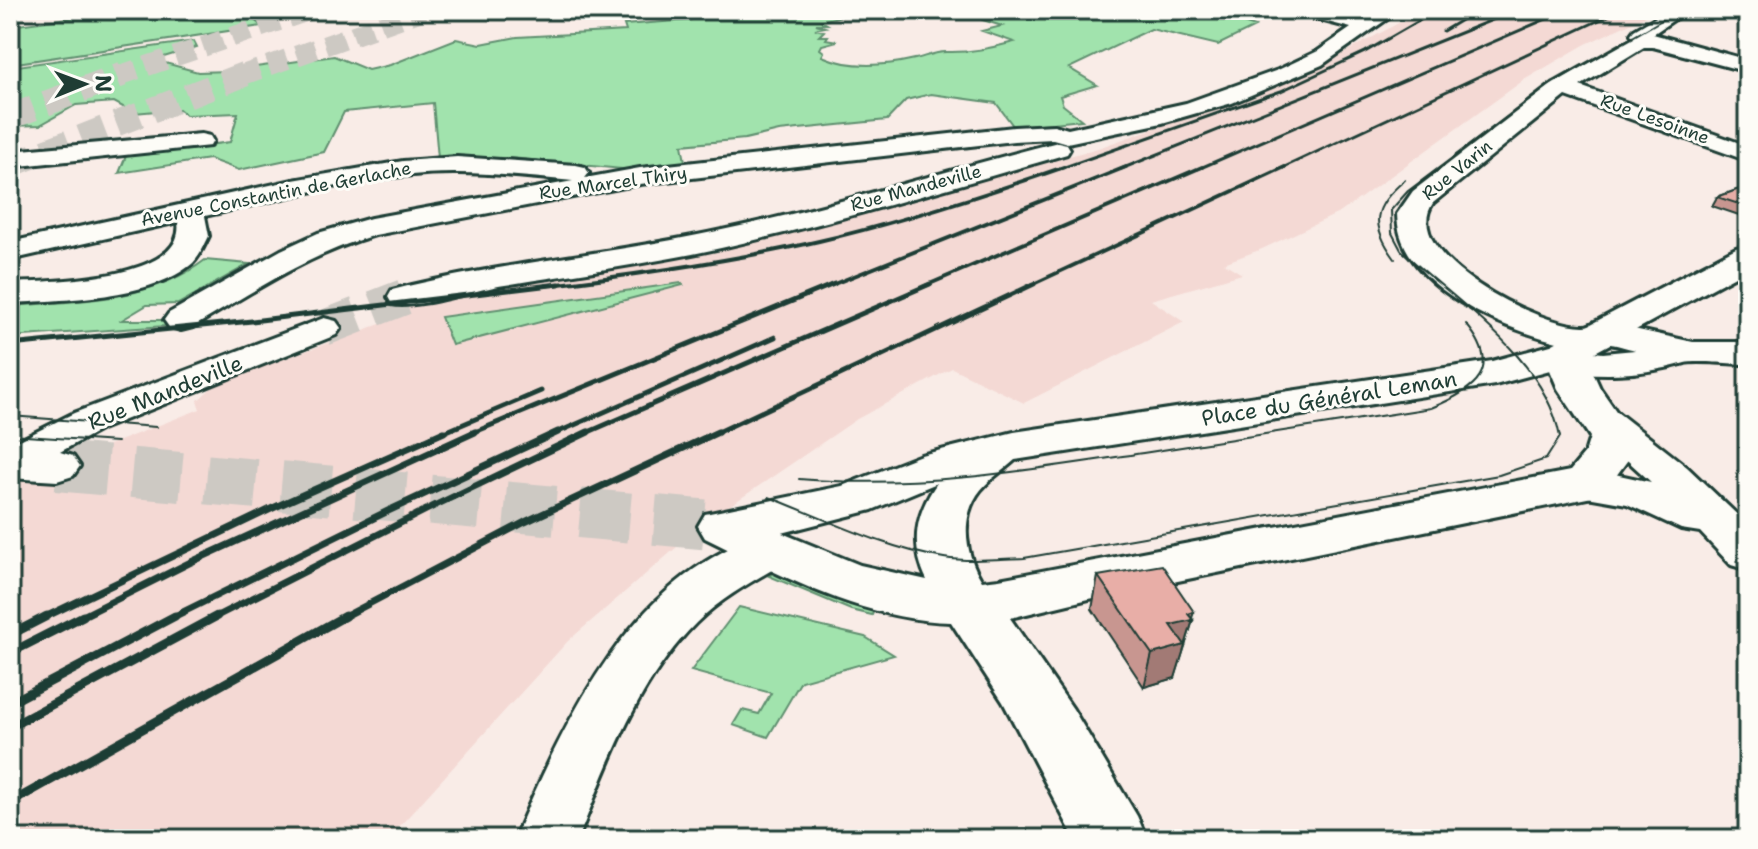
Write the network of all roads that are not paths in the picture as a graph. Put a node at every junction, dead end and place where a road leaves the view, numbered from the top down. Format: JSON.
{"nodes":[{"id":1,"x":1303,"y":10,"type":"edge"},
{"id":2,"x":1392,"y":10,"type":"edge"},
{"id":3,"x":1680,"y":10,"type":"edge"},
{"id":4,"x":1720,"y":10,"type":"edge"},
{"id":5,"x":1748,"y":15,"type":"edge"},
{"id":6,"x":1363,"y":26,"type":"junction"},
{"id":7,"x":1653,"y":41,"type":"junction"},
{"id":8,"x":1748,"y":66,"type":"edge"},
{"id":9,"x":1562,"y":88,"type":"junction"},
{"id":10,"x":1067,"y":136,"type":"junction"},
{"id":11,"x":201,"y":141,"type":"dead end"},
{"id":12,"x":1748,"y":154,"type":"edge"},
{"id":13,"x":10,"y":159,"type":"edge"},
{"id":14,"x":640,"y":176,"type":"junction"},
{"id":15,"x":190,"y":210,"type":"junction"},
{"id":16,"x":10,"y":251,"type":"edge"},
{"id":17,"x":1748,"y":255,"type":"edge"},
{"id":18,"x":10,"y":293,"type":"edge"},
{"id":19,"x":404,"y":297,"type":"tunnel mouth"},
{"id":20,"x":181,"y":320,"type":"dead end"},
{"id":21,"x":324,"y":328,"type":"tunnel mouth"},
{"id":22,"x":1581,"y":346,"type":"junction"},
{"id":23,"x":1748,"y":353,"type":"edge"},
{"id":24,"x":1603,"y":420,"type":"junction"},
{"id":25,"x":1014,"y":446,"type":"junction"},
{"id":26,"x":10,"y":462,"type":"edge"},
{"id":27,"x":57,"y":466,"type":"tunnel mouth"},
{"id":28,"x":1585,"y":484,"type":"junction"},
{"id":29,"x":1737,"y":542,"type":"edge"},
{"id":30,"x":771,"y":549,"type":"junction"},
{"id":31,"x":1063,"y":585,"type":"junction"},
{"id":32,"x":969,"y":602,"type":"junction"},
{"id":33,"x":1012,"y":664,"type":"junction"},
{"id":34,"x":546,"y":839,"type":"edge"},
{"id":35,"x":1112,"y":839,"type":"edge"}],
"edges":[{"from":1,"to":6,"type":"street"},
{"from":2,"to":6,"type":"street","name":"Rue Mandeville"},
{"from":3,"to":7,"type":"street"},
{"from":4,"to":5,"type":"street"},
{"from":6,"to":10,"type":"street","name":"Rue Mandeville"},
{"from":7,"to":8,"type":"street"},
{"from":7,"to":9,"type":"street","name":"Rue Varin"},
{"from":9,"to":12,"type":"street","name":"Rue Lesoinne"},
{"from":9,"to":22,"type":"street","name":"Rue Varin"},
{"from":10,"to":14,"type":"street","name":"Rue Marcel Thiry"},
{"from":10,"to":19,"type":"street","name":"Rue Mandeville"},
{"from":11,"to":13,"type":"street"},
{"from":14,"to":15,"type":"street","name":"Avenue Constantin de Gerlache"},
{"from":14,"to":20,"type":"street","name":"Rue Marcel Thiry"},
{"from":15,"to":16,"type":"street","name":"Avenue Constantin de Gerlache"},
{"from":15,"to":18,"type":"street"},
{"from":17,"to":22,"type":"street"},
{"from":21,"to":26,"type":"street","name":"Rue Mandeville"},
{"from":22,"to":23,"type":"street"},
{"from":22,"to":24,"type":"street","name":"Place du Général Leman"},
{"from":22,"to":25,"type":"street","name":"Place du Général Leman"},
{"from":24,"to":28,"type":"street"},
{"from":24,"to":29,"type":"street","name":"Place du Général Leman"},
{"from":25,"to":30,"type":"street","name":"Place du Général Leman"},
{"from":25,"to":32,"type":"street","name":"Place du Général Leman"},
{"from":26,"to":27,"type":"street"},
{"from":28,"to":29,"type":"street","name":"Place du Général Leman"},
{"from":28,"to":31,"type":"street","name":"Place du Général Leman"},
{"from":30,"to":32,"type":"street","name":"Place du Général Leman"},
{"from":30,"to":34,"type":"street"},
{"from":31,"to":32,"type":"street","name":"Place du Général Leman"},
{"from":31,"to":33,"type":"street"},
{"from":32,"to":33,"type":"street"},
{"from":33,"to":35,"type":"street"}]}
